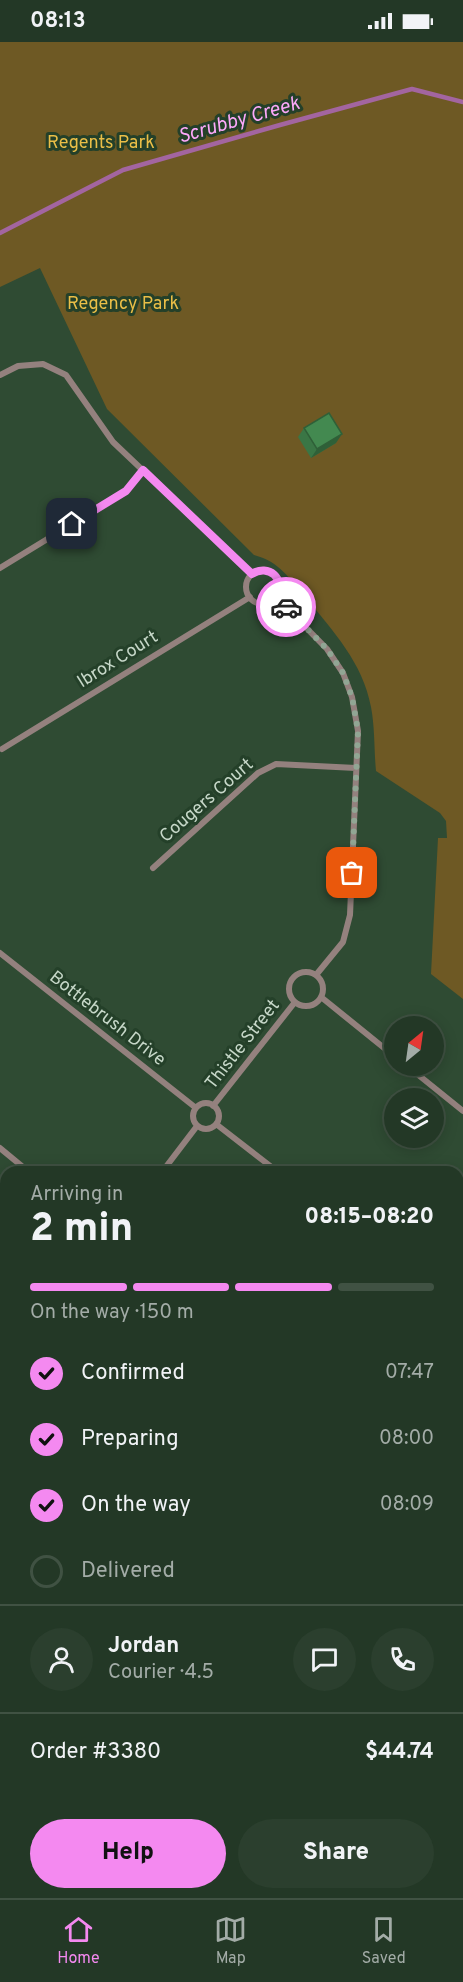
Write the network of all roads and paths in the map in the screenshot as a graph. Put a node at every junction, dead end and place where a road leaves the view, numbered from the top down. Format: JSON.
{"nodes":[{"id":1,"x":0,"y":375,"type":"edge"},
{"id":2,"x":143,"y":470,"type":"junction"},
{"id":3,"x":0,"y":568,"type":"edge"},
{"id":4,"x":252,"y":574,"type":"junction"},
{"id":5,"x":250,"y":597,"type":"junction"},
{"id":6,"x":276,"y":597,"type":"junction"},
{"id":7,"x":2,"y":749,"type":"dead end"},
{"id":8,"x":356,"y":768,"type":"junction"},
{"id":9,"x":153,"y":868,"type":"dead end"},
{"id":10,"x":0,"y":953,"type":"edge"},
{"id":11,"x":316,"y":975,"type":"junction"},
{"id":12,"x":321,"y":997,"type":"junction"},
{"id":13,"x":295,"y":1002,"type":"junction"},
{"id":14,"x":384,"y":1048,"type":"edge"},
{"id":15,"x":420,"y":1076,"type":"edge"},
{"id":16,"x":213,"y":1106,"type":"junction"},
{"id":17,"x":196,"y":1108,"type":"junction"},
{"id":18,"x":463,"y":1111,"type":"edge"},
{"id":19,"x":216,"y":1124,"type":"junction"},
{"id":20,"x":197,"y":1126,"type":"junction"},
{"id":21,"x":0,"y":1148,"type":"edge"},
{"id":22,"x":21,"y":1166,"type":"edge"},
{"id":23,"x":167,"y":1166,"type":"edge"},
{"id":24,"x":270,"y":1166,"type":"edge"}],
"edges":[{"from":1,"to":2,"type":"street"},
{"from":2,"to":3,"type":"street"},
{"from":2,"to":4,"type":"street"},
{"from":4,"to":5,"type":"street"},
{"from":4,"to":6,"type":"street"},
{"from":5,"to":6,"type":"street"},
{"from":5,"to":7,"type":"street","name":"Ibrox Court"},
{"from":6,"to":8,"type":"street"},
{"from":8,"to":9,"type":"street","name":"Cougers Court"},
{"from":8,"to":11,"type":"street"},
{"from":10,"to":17,"type":"street","name":"Bottlebrush Drive"},
{"from":11,"to":12,"type":"street"},
{"from":11,"to":13,"type":"street"},
{"from":12,"to":13,"type":"street"},
{"from":12,"to":14,"type":"street"},
{"from":13,"to":16,"type":"street","name":"Thistle Street"},
{"from":15,"to":18,"type":"street"},
{"from":16,"to":17,"type":"street"},
{"from":16,"to":19,"type":"street"},
{"from":17,"to":20,"type":"street"},
{"from":19,"to":20,"type":"street"},
{"from":19,"to":24,"type":"street"},
{"from":20,"to":23,"type":"street"},
{"from":21,"to":22,"type":"street"}]}
